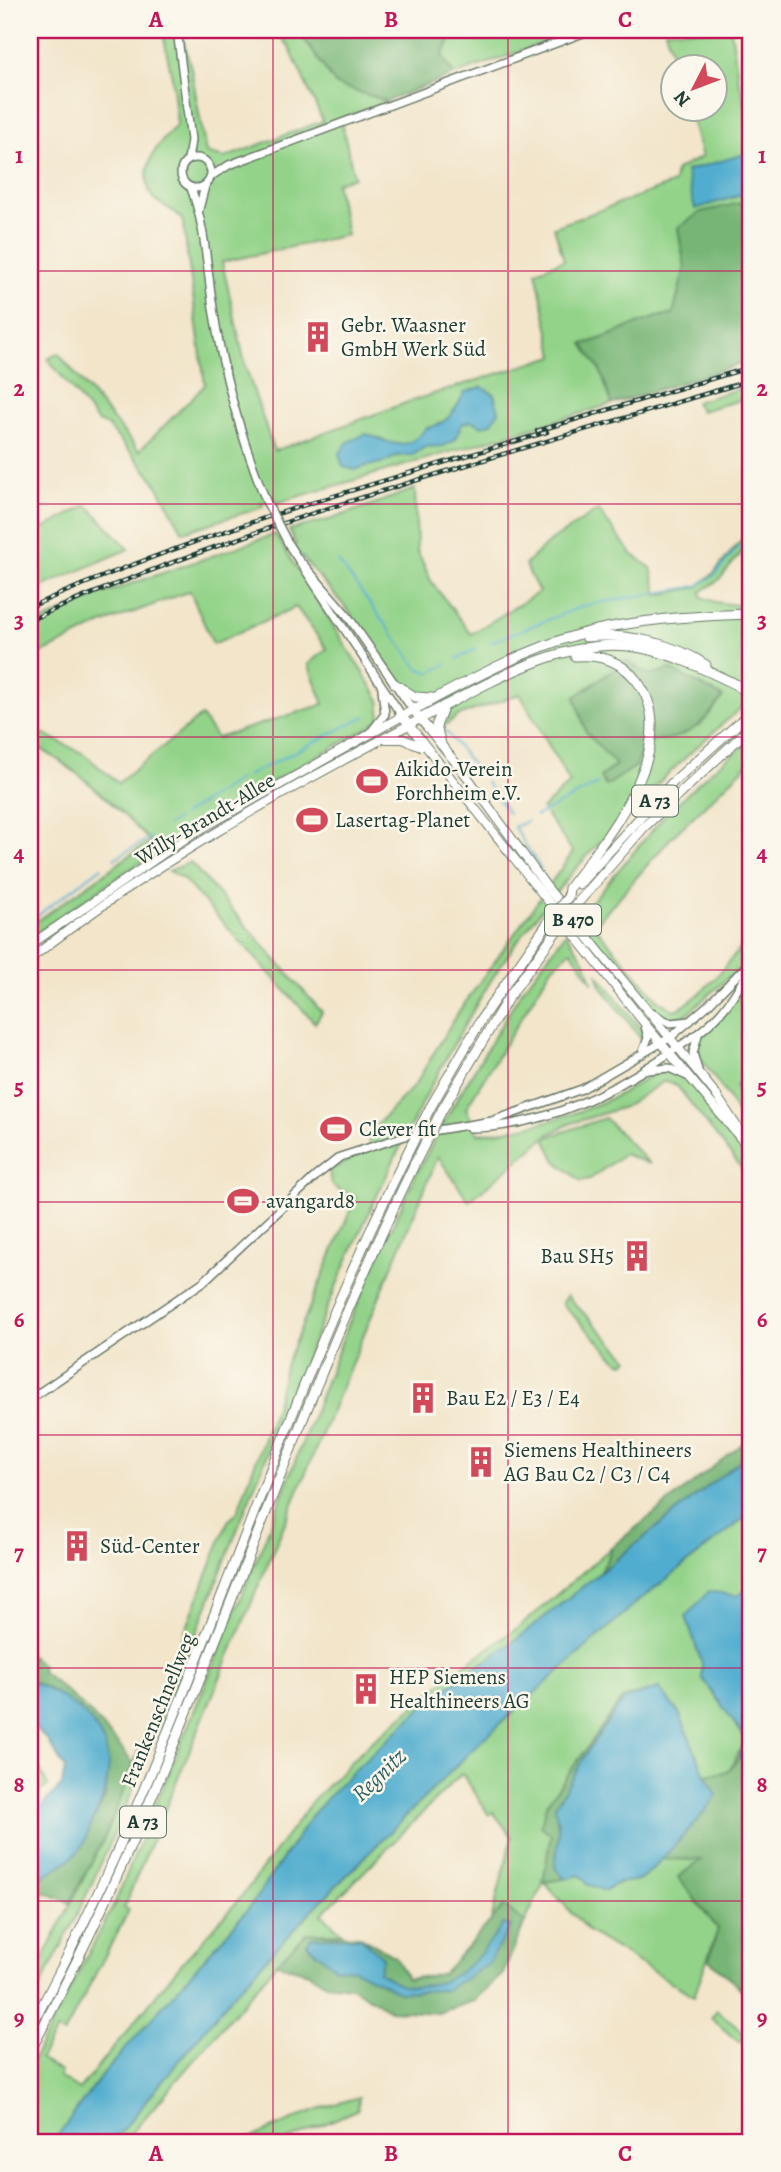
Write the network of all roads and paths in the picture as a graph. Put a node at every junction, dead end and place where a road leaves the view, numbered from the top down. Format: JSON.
{"nodes":[{"id":1,"x":177,"y":30,"type":"edge"},
{"id":2,"x":591,"y":30,"type":"edge"},
{"id":3,"x":191,"y":140,"type":"junction"},
{"id":4,"x":188,"y":160,"type":"junction"},
{"id":5,"x":205,"y":162,"type":"junction"},
{"id":6,"x":229,"y":165,"type":"junction"},
{"id":7,"x":211,"y":176,"type":"junction"},
{"id":8,"x":205,"y":186,"type":"junction"},
{"id":9,"x":191,"y":188,"type":"junction"},
{"id":10,"x":199,"y":210,"type":"junction"},
{"id":11,"x":291,"y":550,"type":"junction"},
{"id":12,"x":751,"y":614,"type":"edge"},
{"id":13,"x":553,"y":644,"type":"junction"},
{"id":14,"x":551,"y":658,"type":"junction"},
{"id":15,"x":395,"y":684,"type":"junction"},
{"id":16,"x":381,"y":685,"type":"junction"},
{"id":17,"x":737,"y":685,"type":"junction"},
{"id":18,"x":751,"y":695,"type":"edge"},
{"id":19,"x":437,"y":697,"type":"junction"},
{"id":20,"x":444,"y":706,"type":"junction"},
{"id":21,"x":413,"y":710,"type":"junction"},
{"id":22,"x":751,"y":712,"type":"edge"},
{"id":23,"x":402,"y":716,"type":"junction"},
{"id":24,"x":420,"y":719,"type":"junction"},
{"id":25,"x":408,"y":725,"type":"junction"},
{"id":26,"x":751,"y":727,"type":"edge"},
{"id":27,"x":371,"y":732,"type":"junction"},
{"id":28,"x":380,"y":740,"type":"junction"},
{"id":29,"x":440,"y":744,"type":"junction"},
{"id":30,"x":424,"y":747,"type":"junction"},
{"id":31,"x":483,"y":820,"type":"junction"},
{"id":32,"x":501,"y":825,"type":"junction"},
{"id":33,"x":568,"y":897,"type":"junction"},
{"id":34,"x":30,"y":945,"type":"edge"},
{"id":35,"x":30,"y":959,"type":"edge"},
{"id":36,"x":751,"y":964,"type":"edge"},
{"id":37,"x":650,"y":1012,"type":"junction"},
{"id":38,"x":641,"y":1019,"type":"junction"},
{"id":39,"x":690,"y":1021,"type":"junction"},
{"id":40,"x":700,"y":1031,"type":"junction"},
{"id":41,"x":671,"y":1037,"type":"junction"},
{"id":42,"x":661,"y":1043,"type":"junction"},
{"id":43,"x":680,"y":1048,"type":"junction"},
{"id":44,"x":670,"y":1054,"type":"junction"},
{"id":45,"x":639,"y":1058,"type":"junction"},
{"id":46,"x":644,"y":1071,"type":"junction"},
{"id":47,"x":698,"y":1071,"type":"junction"},
{"id":48,"x":690,"y":1078,"type":"junction"},
{"id":49,"x":452,"y":1128,"type":"junction"},
{"id":50,"x":751,"y":1149,"type":"edge"},
{"id":51,"x":30,"y":1399,"type":"edge"},
{"id":52,"x":30,"y":2028,"type":"edge"},
{"id":53,"x":30,"y":2051,"type":"edge"}],
"edges":[{"from":1,"to":3,"type":"main road"},
{"from":2,"to":6,"type":"main road"},
{"from":3,"to":4,"type":"main road"},
{"from":3,"to":5,"type":"main road"},
{"from":4,"to":5,"type":"main road"},
{"from":4,"to":9,"type":"main road"},
{"from":5,"to":6,"type":"main road"},
{"from":5,"to":7,"type":"main road"},
{"from":6,"to":7,"type":"main road"},
{"from":7,"to":8,"type":"main road"},
{"from":8,"to":9,"type":"main road"},
{"from":8,"to":10,"type":"main road"},
{"from":9,"to":10,"type":"main road"},
{"from":10,"to":11,"type":"main road","bridge":true},
{"from":11,"to":15,"type":"main road"},
{"from":11,"to":16,"type":"main road"},
{"from":12,"to":13,"type":"highway"},
{"from":13,"to":17,"type":"highway"},
{"from":13,"to":19,"type":"highway"},
{"from":14,"to":17,"type":"highway"},
{"from":14,"to":20,"type":"highway"},
{"from":14,"to":33,"type":"highway"},
{"from":15,"to":19,"type":"highway"},
{"from":15,"to":21,"type":"main road"},
{"from":16,"to":23,"type":"main road"},
{"from":16,"to":27,"type":"main road"},
{"from":17,"to":18,"type":"highway"},
{"from":19,"to":21,"type":"highway"},
{"from":20,"to":24,"type":"highway"},
{"from":20,"to":29,"type":"highway"},
{"from":21,"to":23,"type":"main road","name":"Willy-Brandt-Allee"},
{"from":21,"to":24,"type":"main road","number":"B 470"},
{"from":22,"to":33,"type":"highway","number":"A 73"},
{"from":23,"to":25,"type":"main road","number":"B 470"},
{"from":23,"to":27,"type":"main road","name":"Willy-Brandt-Allee"},
{"from":24,"to":25,"type":"main road","name":"Willy-Brandt-Allee"},
{"from":24,"to":29,"type":"main road","number":"B 470"},
{"from":25,"to":28,"type":"main road","name":"Willy-Brandt-Allee"},
{"from":25,"to":30,"type":"main road","number":"B 470"},
{"from":26,"to":53,"type":"highway","number":"A 73","bridge":true},
{"from":27,"to":34,"type":"main road","name":"Willy-Brandt-Allee"},
{"from":28,"to":30,"type":"main road"},
{"from":28,"to":35,"type":"main road","name":"Willy-Brandt-Allee"},
{"from":29,"to":32,"type":"main road","number":"B 470"},
{"from":30,"to":31,"type":"main road","number":"B 470"},
{"from":31,"to":32,"type":"main road"},
{"from":31,"to":38,"type":"main road","number":"B 470"},
{"from":32,"to":37,"type":"main road","number":"B 470"},
{"from":33,"to":52,"type":"highway","name":"Frankenschnellweg","number":"A 73","bridge":true},
{"from":36,"to":39,"type":"main road"},
{"from":36,"to":40,"type":"main road"},
{"from":37,"to":39,"type":"main road"},
{"from":37,"to":41,"type":"main road","number":"B 470"},
{"from":38,"to":42,"type":"main road","number":"B 470"},
{"from":38,"to":45,"type":"main road"},
{"from":39,"to":41,"type":"main road"},
{"from":40,"to":43,"type":"main road"},
{"from":40,"to":47,"type":"main road"},
{"from":41,"to":42,"type":"main road"},
{"from":41,"to":43,"type":"main road","number":"B 470"},
{"from":42,"to":44,"type":"main road","number":"B 470"},
{"from":42,"to":45,"type":"main road"},
{"from":43,"to":44,"type":"main road"},
{"from":43,"to":47,"type":"main road","number":"B 470"},
{"from":44,"to":46,"type":"main road"},
{"from":44,"to":48,"type":"main road","number":"B 470"},
{"from":45,"to":49,"type":"main road"},
{"from":46,"to":48,"type":"main road"},
{"from":46,"to":49,"type":"main road"},
{"from":47,"to":50,"type":"main road","number":"B 470"},
{"from":48,"to":50,"type":"main road","number":"B 470"},
{"from":49,"to":51,"type":"main road"}]}
